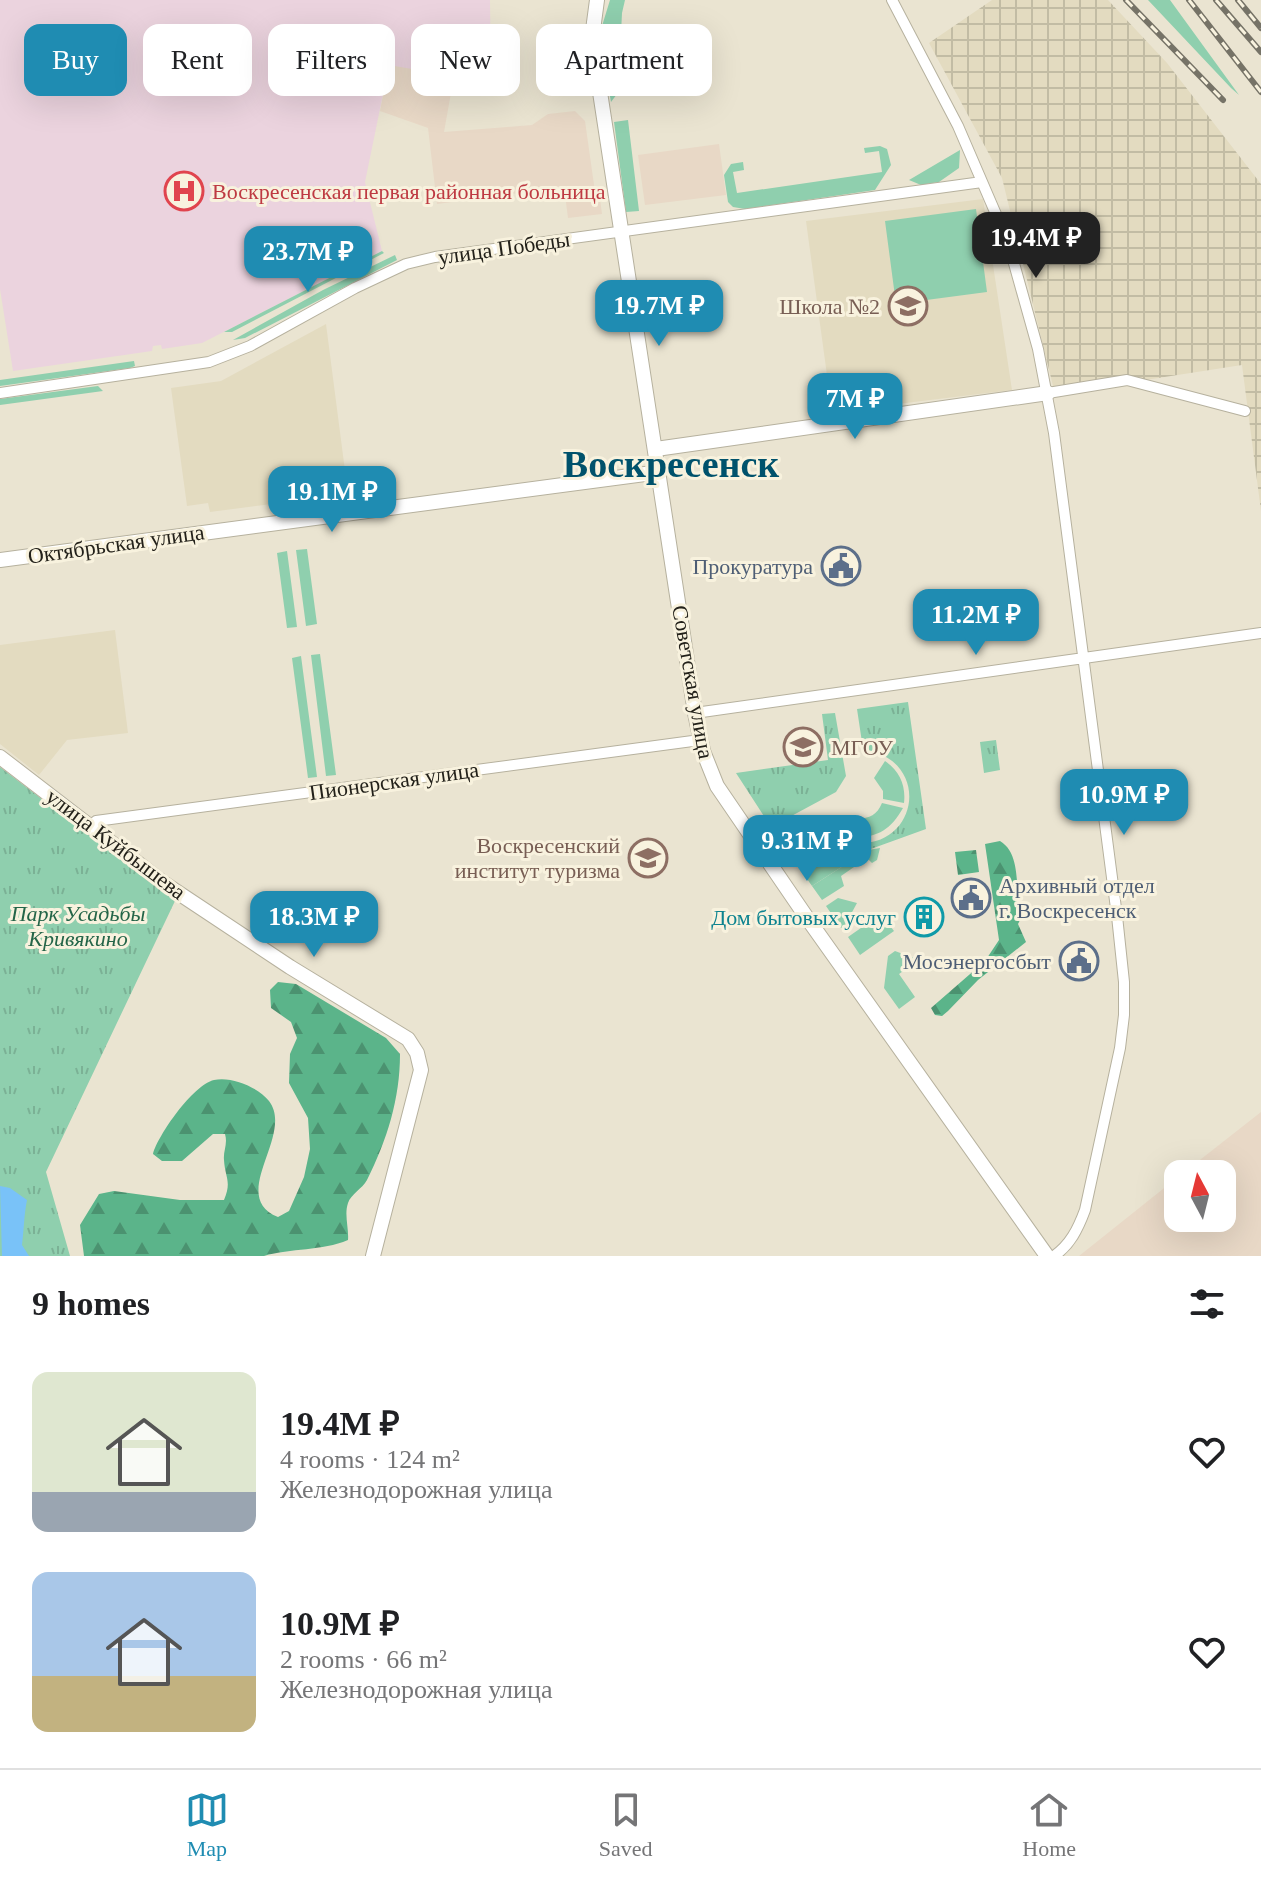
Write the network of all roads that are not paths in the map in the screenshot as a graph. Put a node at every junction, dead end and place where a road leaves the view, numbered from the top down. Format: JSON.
{"nodes":[{"id":1,"x":892,"y":0,"type":"edge"},
{"id":2,"x":594,"y":3,"type":"edge"},
{"id":3,"x":982,"y":182,"type":"junction"},
{"id":4,"x":621,"y":231,"type":"junction"},
{"id":5,"x":0,"y":393,"type":"edge"},
{"id":6,"x":1048,"y":393,"type":"junction"},
{"id":7,"x":1245,"y":411,"type":"dead end"},
{"id":8,"x":656,"y":449,"type":"junction"},
{"id":9,"x":660,"y":472,"type":"junction"},
{"id":10,"x":0,"y":560,"type":"edge"},
{"id":11,"x":1261,"y":633,"type":"edge"},
{"id":12,"x":1083,"y":658,"type":"junction"},
{"id":13,"x":695,"y":713,"type":"junction"},
{"id":14,"x":700,"y":740,"type":"junction"},
{"id":15,"x":0,"y":757,"type":"edge"},
{"id":16,"x":90,"y":827,"type":"junction"},
{"id":17,"x":373,"y":1256,"type":"edge"},
{"id":18,"x":1047,"y":1256,"type":"edge"},
{"id":19,"x":1054,"y":1256,"type":"edge"}],
"edges":[{"from":1,"to":3,"type":"street"},
{"from":2,"to":4,"type":"street","name":"Советская улица"},
{"from":3,"to":4,"type":"street","name":"улица Победы"},
{"from":3,"to":6,"type":"street"},
{"from":4,"to":5,"type":"street","name":"улица Победы"},
{"from":4,"to":8,"type":"street","name":"Советская улица"},
{"from":6,"to":7,"type":"street"},
{"from":6,"to":8,"type":"street"},
{"from":6,"to":12,"type":"street"},
{"from":8,"to":9,"type":"street","name":"Советская улица"},
{"from":9,"to":10,"type":"street","name":"Октябрьская улица"},
{"from":9,"to":13,"type":"street","name":"Советская улица"},
{"from":11,"to":12,"type":"street"},
{"from":12,"to":13,"type":"street"},
{"from":12,"to":19,"type":"street"},
{"from":13,"to":14,"type":"street","name":"Советская улица"},
{"from":14,"to":16,"type":"street","name":"Пионерская улица"},
{"from":14,"to":18,"type":"street","name":"Советская улица"},
{"from":15,"to":16,"type":"street","name":"улица Куйбышева"},
{"from":16,"to":17,"type":"street","name":"улица Куйбышева"}]}
